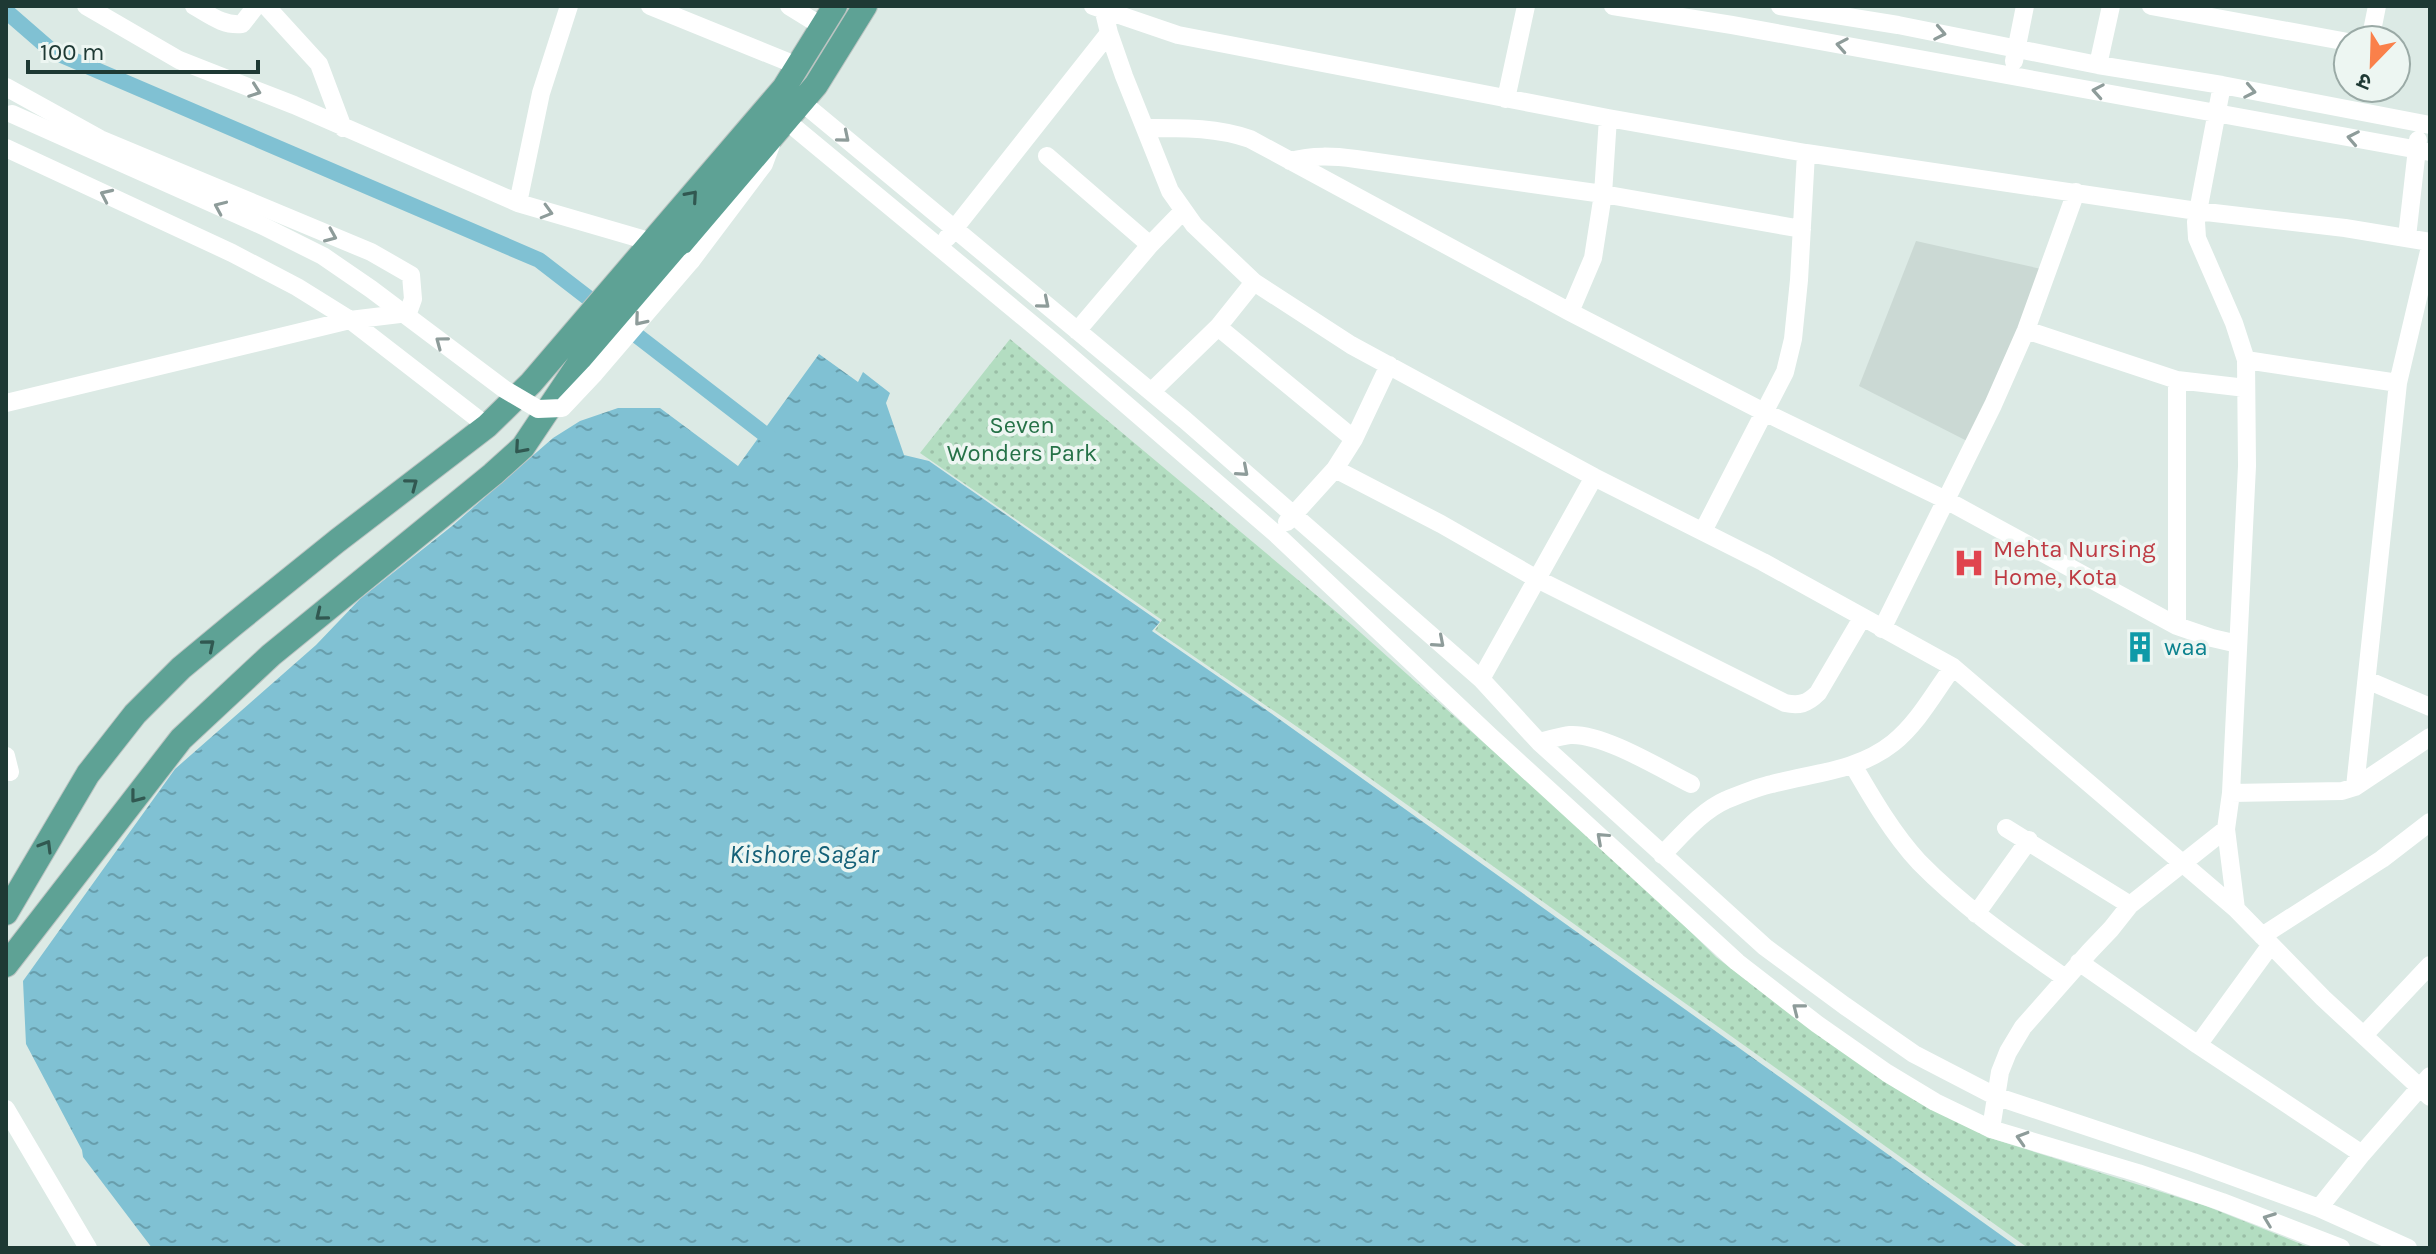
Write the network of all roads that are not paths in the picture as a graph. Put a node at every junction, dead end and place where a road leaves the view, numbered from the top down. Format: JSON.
{"nodes":[{"id":1,"x":86,"y":6,"type":"edge"},
{"id":2,"x":194,"y":6,"type":"edge"},
{"id":3,"x":256,"y":6,"type":"edge"},
{"id":4,"x":266,"y":6,"type":"edge"},
{"id":5,"x":569,"y":6,"type":"edge"},
{"id":6,"x":650,"y":6,"type":"edge"},
{"id":7,"x":789,"y":6,"type":"edge"},
{"id":8,"x":865,"y":6,"type":"edge"},
{"id":9,"x":1526,"y":6,"type":"edge"},
{"id":10,"x":1613,"y":6,"type":"edge"},
{"id":11,"x":1780,"y":6,"type":"edge"},
{"id":12,"x":1902,"y":6,"type":"edge"},
{"id":13,"x":2025,"y":6,"type":"edge"},
{"id":14,"x":2111,"y":6,"type":"edge"},
{"id":15,"x":2151,"y":6,"type":"edge"},
{"id":16,"x":1099,"y":9,"type":"edge"},
{"id":17,"x":1733,"y":15,"type":"edge"},
{"id":18,"x":829,"y":16,"type":"edge"},
{"id":19,"x":1898,"y":25,"type":"junction"},
{"id":20,"x":1109,"y":33,"type":"junction"},
{"id":21,"x":2332,"y":39,"type":"edge"},
{"id":22,"x":2016,"y":49,"type":"junction"},
{"id":23,"x":2098,"y":65,"type":"junction"},
{"id":24,"x":798,"y":66,"type":"junction"},
{"id":25,"x":2012,"y":76,"type":"junction"},
{"id":26,"x":2222,"y":85,"type":"junction"},
{"id":27,"x":6,"y":87,"type":"edge"},
{"id":28,"x":1506,"y":99,"type":"junction"},
{"id":29,"x":783,"y":110,"type":"junction"},
{"id":30,"x":9,"y":112,"type":"edge"},
{"id":31,"x":2216,"y":112,"type":"junction"},
{"id":32,"x":1608,"y":118,"type":"junction"},
{"id":33,"x":2425,"y":125,"type":"edge"},
{"id":34,"x":343,"y":128,"type":"junction"},
{"id":35,"x":1145,"y":128,"type":"junction"},
{"id":36,"x":6,"y":148,"type":"edge"},
{"id":37,"x":2424,"y":151,"type":"edge"},
{"id":38,"x":1806,"y":153,"type":"junction"},
{"id":39,"x":1047,"y":156,"type":"dead end"},
{"id":40,"x":1290,"y":161,"type":"junction"},
{"id":41,"x":2076,"y":192,"type":"junction"},
{"id":42,"x":1603,"y":194,"type":"junction"},
{"id":43,"x":518,"y":203,"type":"junction"},
{"id":44,"x":1183,"y":211,"type":"junction"},
{"id":45,"x":2197,"y":211,"type":"junction"},
{"id":46,"x":954,"y":229,"type":"junction"},
{"id":47,"x":1802,"y":229,"type":"junction"},
{"id":48,"x":2407,"y":237,"type":"junction"},
{"id":49,"x":2430,"y":244,"type":"edge"},
{"id":50,"x":1150,"y":245,"type":"junction"},
{"id":51,"x":939,"y":247,"type":"junction"},
{"id":52,"x":652,"y":254,"type":"junction"},
{"id":53,"x":1254,"y":282,"type":"junction"},
{"id":54,"x":1570,"y":312,"type":"junction"},
{"id":55,"x":350,"y":320,"type":"junction"},
{"id":56,"x":1218,"y":327,"type":"junction"},
{"id":57,"x":2026,"y":330,"type":"junction"},
{"id":58,"x":1077,"y":331,"type":"junction"},
{"id":59,"x":570,"y":356,"type":"junction"},
{"id":60,"x":2246,"y":360,"type":"junction"},
{"id":61,"x":1389,"y":365,"type":"junction"},
{"id":62,"x":2177,"y":380,"type":"junction"},
{"id":63,"x":2398,"y":383,"type":"junction"},
{"id":64,"x":2246,"y":388,"type":"junction"},
{"id":65,"x":1151,"y":392,"type":"junction"},
{"id":66,"x":6,"y":403,"type":"edge"},
{"id":67,"x":1764,"y":412,"type":"junction"},
{"id":68,"x":487,"y":426,"type":"junction"},
{"id":69,"x":1354,"y":439,"type":"junction"},
{"id":70,"x":1335,"y":469,"type":"junction"},
{"id":71,"x":1594,"y":477,"type":"junction"},
{"id":72,"x":1946,"y":500,"type":"junction"},
{"id":73,"x":1293,"y":515,"type":"junction"},
{"id":74,"x":1703,"y":531,"type":"junction"},
{"id":75,"x":1276,"y":534,"type":"junction"},
{"id":76,"x":1537,"y":579,"type":"junction"},
{"id":77,"x":1862,"y":618,"type":"junction"},
{"id":78,"x":2177,"y":626,"type":"junction"},
{"id":79,"x":1882,"y":629,"type":"junction"},
{"id":80,"x":2238,"y":644,"type":"junction"},
{"id":81,"x":1953,"y":667,"type":"junction"},
{"id":82,"x":1481,"y":679,"type":"junction"},
{"id":83,"x":2367,"y":680,"type":"junction"},
{"id":84,"x":2430,"y":707,"type":"edge"},
{"id":85,"x":2430,"y":737,"type":"edge"},
{"id":86,"x":1539,"y":742,"type":"junction"},
{"id":87,"x":1853,"y":765,"type":"junction"},
{"id":88,"x":1691,"y":784,"type":"dead end"},
{"id":89,"x":2355,"y":787,"type":"junction"},
{"id":90,"x":2231,"y":793,"type":"junction"},
{"id":91,"x":2430,"y":822,"type":"edge"},
{"id":92,"x":2006,"y":828,"type":"dead end"},
{"id":93,"x":2226,"y":829,"type":"junction"},
{"id":94,"x":2029,"y":840,"type":"junction"},
{"id":95,"x":1662,"y":855,"type":"junction"},
{"id":96,"x":2182,"y":862,"type":"junction"},
{"id":97,"x":2130,"y":905,"type":"junction"},
{"id":98,"x":2236,"y":909,"type":"junction"},
{"id":99,"x":6,"y":913,"type":"edge"},
{"id":100,"x":1976,"y":914,"type":"junction"},
{"id":101,"x":2266,"y":941,"type":"junction"},
{"id":102,"x":2079,"y":962,"type":"junction"},
{"id":103,"x":6,"y":965,"type":"edge"},
{"id":104,"x":2430,"y":965,"type":"edge"},
{"id":105,"x":2065,"y":978,"type":"junction"},
{"id":106,"x":2364,"y":1035,"type":"junction"},
{"id":107,"x":2198,"y":1045,"type":"junction"},
{"id":108,"x":2426,"y":1087,"type":"edge"},
{"id":109,"x":1995,"y":1096,"type":"junction"},
{"id":110,"x":6,"y":1109,"type":"edge"},
{"id":111,"x":1991,"y":1129,"type":"junction"},
{"id":112,"x":2362,"y":1154,"type":"junction"},
{"id":113,"x":2319,"y":1208,"type":"junction"},
{"id":114,"x":88,"y":1248,"type":"edge"},
{"id":115,"x":2341,"y":1248,"type":"edge"},
{"id":116,"x":2408,"y":1248,"type":"edge"}],
"edges":[{"from":1,"to":34,"type":"street","one_way":true},
{"from":2,"to":3,"type":"street"},
{"from":4,"to":34,"type":"street"},
{"from":5,"to":43,"type":"street"},
{"from":6,"to":24,"type":"street"},
{"from":7,"to":18,"type":"street"},
{"from":8,"to":29,"type":"main road"},
{"from":9,"to":28,"type":"street"},
{"from":10,"to":17,"type":"street"},
{"from":11,"to":19,"type":"street"},
{"from":12,"to":19,"type":"street"},
{"from":13,"to":22,"type":"street"},
{"from":14,"to":23,"type":"street"},
{"from":15,"to":21,"type":"street"},
{"from":16,"to":20,"type":"street"},
{"from":16,"to":28,"type":"street"},
{"from":25,"to":17,"type":"street","one_way":true},
{"from":18,"to":24,"type":"main road"},
{"from":19,"to":22,"type":"street","one_way":true},
{"from":20,"to":35,"type":"street"},
{"from":20,"to":46,"type":"street"},
{"from":22,"to":23,"type":"street"},
{"from":22,"to":25,"type":"street"},
{"from":23,"to":26,"type":"street"},
{"from":24,"to":29,"type":"main road"},
{"from":31,"to":25,"type":"street","one_way":true},
{"from":26,"to":31,"type":"street"},
{"from":26,"to":33,"type":"street","one_way":true},
{"from":27,"to":55,"type":"street","one_way":true},
{"from":28,"to":32,"type":"street"},
{"from":29,"to":30,"type":"street","one_way":true,"bridge":true},
{"from":29,"to":46,"type":"street","one_way":true},
{"from":29,"to":51,"type":"street"},
{"from":29,"to":52,"type":"main road"},
{"from":37,"to":31,"type":"street","one_way":true},
{"from":31,"to":45,"type":"street"},
{"from":32,"to":38,"type":"street"},
{"from":32,"to":42,"type":"street"},
{"from":33,"to":37,"type":"street"},
{"from":34,"to":43,"type":"street"},
{"from":35,"to":40,"type":"street"},
{"from":35,"to":44,"type":"street"},
{"from":55,"to":36,"type":"street","one_way":true},
{"from":37,"to":48,"type":"street"},
{"from":38,"to":41,"type":"street"},
{"from":38,"to":47,"type":"street"},
{"from":39,"to":50,"type":"street"},
{"from":40,"to":42,"type":"street"},
{"from":40,"to":54,"type":"street"},
{"from":41,"to":45,"type":"street"},
{"from":41,"to":57,"type":"street"},
{"from":42,"to":47,"type":"street"},
{"from":42,"to":54,"type":"street"},
{"from":43,"to":52,"type":"street","one_way":true},
{"from":44,"to":50,"type":"street"},
{"from":44,"to":53,"type":"street"},
{"from":45,"to":48,"type":"street"},
{"from":45,"to":60,"type":"street"},
{"from":46,"to":51,"type":"street"},
{"from":46,"to":58,"type":"street","one_way":true},
{"from":47,"to":67,"type":"street"},
{"from":48,"to":49,"type":"street"},
{"from":49,"to":63,"type":"street"},
{"from":50,"to":58,"type":"street"},
{"from":51,"to":75,"type":"street"},
{"from":52,"to":59,"type":"main road"},
{"from":53,"to":56,"type":"street"},
{"from":53,"to":61,"type":"street"},
{"from":54,"to":67,"type":"street"},
{"from":55,"to":66,"type":"street"},
{"from":55,"to":68,"type":"street"},
{"from":56,"to":65,"type":"street"},
{"from":56,"to":69,"type":"street"},
{"from":57,"to":62,"type":"street"},
{"from":57,"to":72,"type":"street"},
{"from":58,"to":65,"type":"street"},
{"from":59,"to":68,"type":"main road"},
{"from":59,"to":103,"type":"main road","one_way":true},
{"from":60,"to":63,"type":"street"},
{"from":60,"to":64,"type":"street"},
{"from":61,"to":69,"type":"street"},
{"from":61,"to":71,"type":"street"},
{"from":62,"to":64,"type":"street"},
{"from":62,"to":78,"type":"street"},
{"from":63,"to":83,"type":"street"},
{"from":64,"to":80,"type":"street"},
{"from":65,"to":73,"type":"street","one_way":true},
{"from":67,"to":72,"type":"street"},
{"from":67,"to":74,"type":"street"},
{"from":99,"to":68,"type":"main road","one_way":true},
{"from":69,"to":70,"type":"street"},
{"from":70,"to":73,"type":"street"},
{"from":70,"to":76,"type":"street"},
{"from":71,"to":74,"type":"street"},
{"from":71,"to":76,"type":"street"},
{"from":72,"to":78,"type":"street"},
{"from":72,"to":79,"type":"street"},
{"from":73,"to":75,"type":"street"},
{"from":73,"to":82,"type":"street","one_way":true},
{"from":74,"to":77,"type":"street"},
{"from":111,"to":75,"type":"street","one_way":true},
{"from":76,"to":77,"type":"street"},
{"from":76,"to":82,"type":"street"},
{"from":77,"to":79,"type":"street"},
{"from":78,"to":80,"type":"street"},
{"from":79,"to":81,"type":"street"},
{"from":80,"to":90,"type":"street"},
{"from":81,"to":87,"type":"street"},
{"from":81,"to":96,"type":"street"},
{"from":82,"to":86,"type":"street"},
{"from":83,"to":84,"type":"street"},
{"from":83,"to":89,"type":"street"},
{"from":85,"to":89,"type":"street"},
{"from":86,"to":88,"type":"street"},
{"from":86,"to":95,"type":"street"},
{"from":87,"to":95,"type":"street"},
{"from":87,"to":100,"type":"street"},
{"from":89,"to":90,"type":"street"},
{"from":90,"to":93,"type":"street"},
{"from":91,"to":101,"type":"street"},
{"from":92,"to":94,"type":"street"},
{"from":93,"to":96,"type":"street"},
{"from":93,"to":98,"type":"street"},
{"from":94,"to":97,"type":"street"},
{"from":94,"to":100,"type":"street"},
{"from":95,"to":109,"type":"street"},
{"from":96,"to":97,"type":"street"},
{"from":96,"to":98,"type":"street"},
{"from":97,"to":102,"type":"street"},
{"from":98,"to":101,"type":"street"},
{"from":100,"to":105,"type":"street"},
{"from":101,"to":106,"type":"street"},
{"from":101,"to":107,"type":"street"},
{"from":102,"to":105,"type":"street"},
{"from":102,"to":107,"type":"street"},
{"from":104,"to":106,"type":"street"},
{"from":105,"to":109,"type":"street"},
{"from":106,"to":108,"type":"street"},
{"from":107,"to":112,"type":"street"},
{"from":108,"to":112,"type":"street"},
{"from":109,"to":111,"type":"street"},
{"from":109,"to":113,"type":"street"},
{"from":110,"to":114,"type":"street"},
{"from":115,"to":111,"type":"street","one_way":true},
{"from":112,"to":113,"type":"street"},
{"from":113,"to":116,"type":"street"}]}
